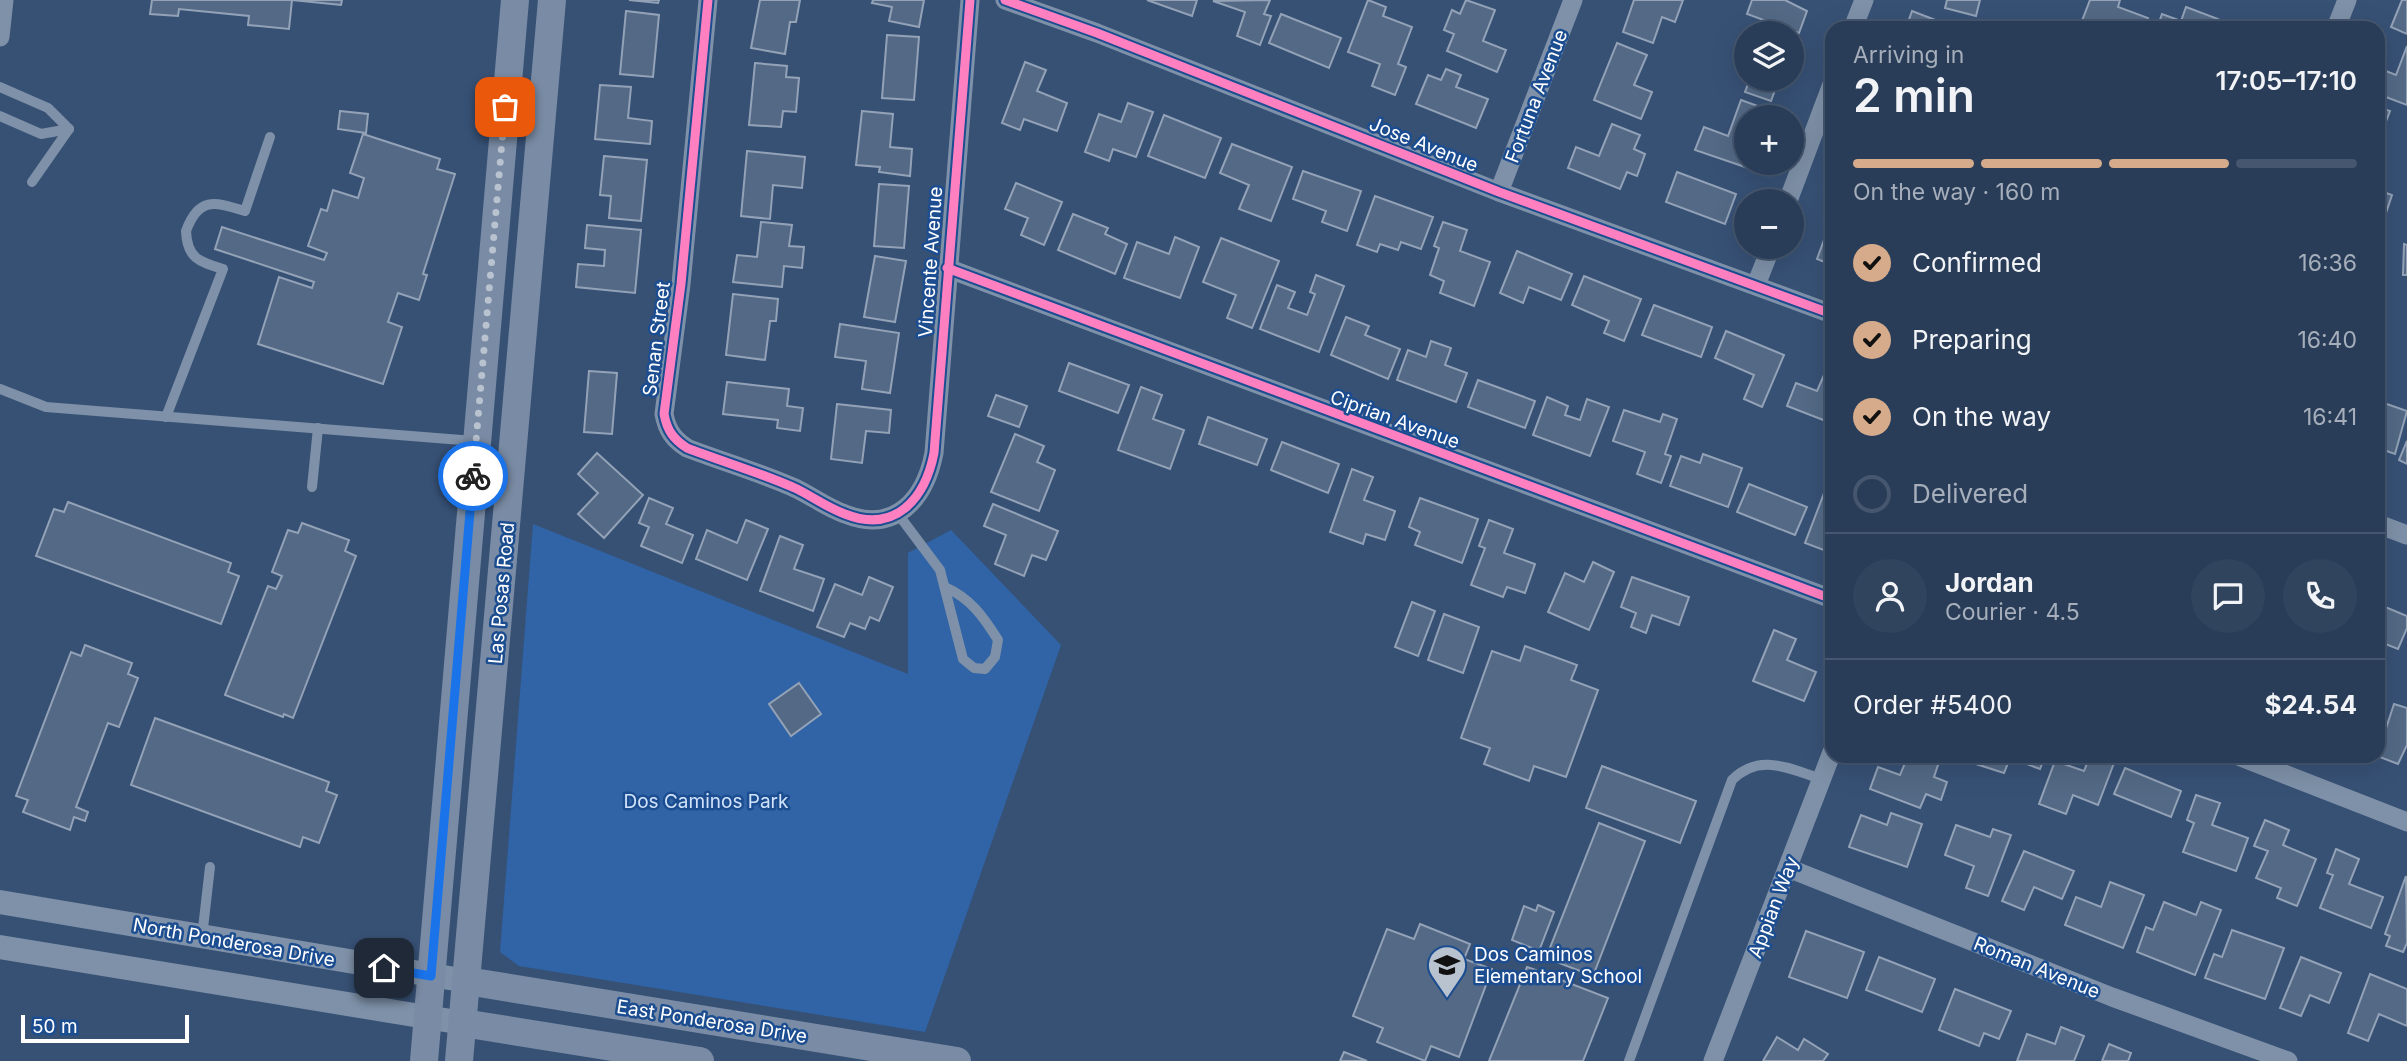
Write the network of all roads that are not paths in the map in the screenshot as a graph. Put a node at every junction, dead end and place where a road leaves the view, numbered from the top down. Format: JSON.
{"nodes":[{"id":1,"x":4,"y":0,"type":"edge"},
{"id":2,"x":515,"y":0,"type":"edge"},
{"id":3,"x":537,"y":0,"type":"edge"},
{"id":4,"x":552,"y":0,"type":"edge"},
{"id":5,"x":708,"y":0,"type":"edge"},
{"id":6,"x":970,"y":0,"type":"edge"},
{"id":7,"x":1005,"y":0,"type":"edge"},
{"id":8,"x":1573,"y":0,"type":"edge"},
{"id":9,"x":1864,"y":0,"type":"edge"},
{"id":10,"x":2347,"y":0,"type":"edge"},
{"id":11,"x":1856,"y":21,"type":"edge"},
{"id":12,"x":2339,"y":21,"type":"edge"},
{"id":13,"x":0,"y":37,"type":"edge"},
{"id":14,"x":546,"y":74,"type":"junction"},
{"id":15,"x":0,"y":87,"type":"edge"},
{"id":16,"x":1825,"y":103,"type":"edge"},
{"id":17,"x":0,"y":116,"type":"edge"},
{"id":18,"x":69,"y":129,"type":"junction"},
{"id":19,"x":270,"y":137,"type":"dead end"},
{"id":20,"x":32,"y":182,"type":"dead end"},
{"id":21,"x":1793,"y":189,"type":"edge"},
{"id":22,"x":1499,"y":192,"type":"junction"},
{"id":23,"x":1766,"y":259,"type":"edge"},
{"id":24,"x":947,"y":268,"type":"junction"},
{"id":25,"x":1756,"y":285,"type":"junction"},
{"id":26,"x":1825,"y":311,"type":"edge"},
{"id":27,"x":0,"y":389,"type":"edge"},
{"id":28,"x":166,"y":417,"type":"junction"},
{"id":29,"x":317,"y":428,"type":"junction"},
{"id":30,"x":476,"y":441,"type":"junction"},
{"id":31,"x":312,"y":487,"type":"dead end"},
{"id":32,"x":898,"y":514,"type":"junction"},
{"id":33,"x":2385,"y":527,"type":"edge"},
{"id":34,"x":2407,"y":535,"type":"edge"},
{"id":35,"x":944,"y":587,"type":"junction"},
{"id":36,"x":1825,"y":595,"type":"edge"},
{"id":37,"x":495,"y":668,"type":"junction"},
{"id":38,"x":1828,"y":763,"type":"edge"},
{"id":39,"x":2256,"y":763,"type":"edge"},
{"id":40,"x":1822,"y":779,"type":"junction"},
{"id":41,"x":2407,"y":822,"type":"edge"},
{"id":42,"x":210,"y":867,"type":"dead end"},
{"id":43,"x":1788,"y":868,"type":"junction"},
{"id":44,"x":0,"y":902,"type":"edge"},
{"id":45,"x":202,"y":937,"type":"junction"},
{"id":46,"x":0,"y":947,"type":"edge"},
{"id":47,"x":431,"y":976,"type":"junction"},
{"id":48,"x":467,"y":981,"type":"junction"},
{"id":49,"x":428,"y":1018,"type":"junction"},
{"id":50,"x":464,"y":1023,"type":"junction"},
{"id":51,"x":424,"y":1061,"type":"edge"},
{"id":52,"x":459,"y":1061,"type":"edge"},
{"id":53,"x":700,"y":1061,"type":"edge"},
{"id":54,"x":957,"y":1061,"type":"edge"},
{"id":55,"x":1629,"y":1061,"type":"edge"},
{"id":56,"x":1713,"y":1061,"type":"edge"},
{"id":57,"x":2288,"y":1061,"type":"edge"}],
"edges":[{"from":1,"to":13,"type":"street"},
{"from":2,"to":30,"type":"main road","name":"Las Posas Road"},
{"from":3,"to":14,"type":"main road"},
{"from":4,"to":14,"type":"main road","name":"Las Posas Road"},
{"from":5,"to":32,"type":"street","name":"Senan Street"},
{"from":6,"to":24,"type":"street","name":"Vincente Avenue"},
{"from":7,"to":22,"type":"street","name":"Jose Avenue"},
{"from":8,"to":22,"type":"street","name":"Fortuna Avenue"},
{"from":9,"to":11,"type":"street"},
{"from":10,"to":12,"type":"street"},
{"from":14,"to":37,"type":"main road","name":"Las Posas Road"},
{"from":15,"to":18,"type":"lane"},
{"from":16,"to":21,"type":"street"},
{"from":17,"to":18,"type":"lane"},
{"from":18,"to":20,"type":"lane"},
{"from":19,"to":28,"type":"lane"},
{"from":22,"to":25,"type":"street","name":"Jose Avenue"},
{"from":23,"to":25,"type":"street"},
{"from":24,"to":32,"type":"street","name":"Vincente Avenue"},
{"from":24,"to":36,"type":"street","name":"Ciprian Avenue"},
{"from":25,"to":26,"type":"street","name":"Jose Avenue"},
{"from":27,"to":28,"type":"lane"},
{"from":28,"to":29,"type":"lane"},
{"from":29,"to":30,"type":"lane"},
{"from":29,"to":31,"type":"lane"},
{"from":30,"to":37,"type":"main road"},
{"from":30,"to":47,"type":"main road","name":"Las Posas Road"},
{"from":32,"to":35,"type":"lane"},
{"from":33,"to":34,"type":"street"},
{"from":35,"to":35,"type":"lane"},
{"from":37,"to":48,"type":"main road","name":"Las Posas Road"},
{"from":38,"to":40,"type":"street","name":"Appian Way"},
{"from":39,"to":41,"type":"street"},
{"from":40,"to":43,"type":"street","name":"Appian Way"},
{"from":40,"to":55,"type":"lane"},
{"from":42,"to":45,"type":"lane"},
{"from":43,"to":56,"type":"street","name":"Appian Way"},
{"from":43,"to":57,"type":"street","name":"Roman Avenue"},
{"from":44,"to":45,"type":"street","name":"North Ponderosa Drive"},
{"from":45,"to":47,"type":"street","name":"North Ponderosa Drive"},
{"from":46,"to":49,"type":"street"},
{"from":47,"to":48,"type":"street","name":"North Ponderosa Drive"},
{"from":47,"to":49,"type":"main road","name":"Las Posas Road"},
{"from":48,"to":50,"type":"main road","name":"Las Posas Road"},
{"from":48,"to":54,"type":"main road","name":"East Ponderosa Drive"},
{"from":49,"to":50,"type":"street"},
{"from":49,"to":51,"type":"main road","name":"Las Posas Road"},
{"from":50,"to":52,"type":"main road","name":"Las Posas Road"},
{"from":50,"to":53,"type":"main road"}]}
